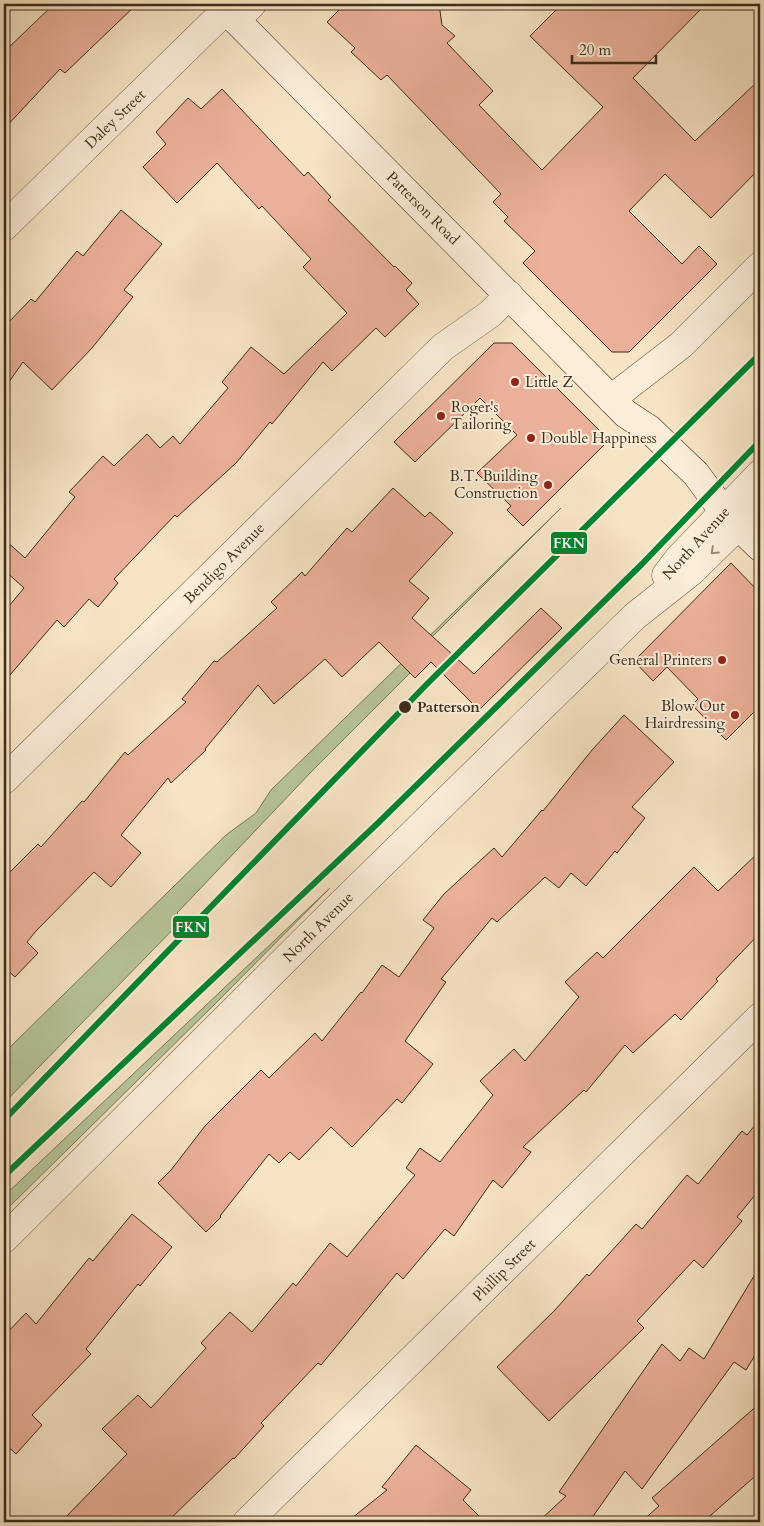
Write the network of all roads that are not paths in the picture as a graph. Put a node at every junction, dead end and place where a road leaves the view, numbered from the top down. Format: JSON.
{"nodes":[{"id":1,"x":234,"y":9,"type":"edge"},
{"id":2,"x":4,"y":227,"type":"edge"},
{"id":3,"x":760,"y":266,"type":"edge"},
{"id":4,"x":502,"y":288,"type":"junction"},
{"id":5,"x":619,"y":406,"type":"junction"},
{"id":6,"x":760,"y":474,"type":"edge"},
{"id":7,"x":760,"y":504,"type":"edge"},
{"id":8,"x":732,"y":519,"type":"junction"},
{"id":9,"x":760,"y":547,"type":"edge"},
{"id":10,"x":4,"y":780,"type":"edge"},
{"id":11,"x":760,"y":1017,"type":"edge"},
{"id":12,"x":4,"y":1239,"type":"edge"},
{"id":13,"x":247,"y":1522,"type":"edge"}],
"edges":[{"from":1,"to":2,"type":"street","name":"Daley Street"},
{"from":1,"to":4,"type":"street","name":"Patterson Road"},
{"from":3,"to":5,"type":"street"},
{"from":4,"to":5,"type":"street","name":"Patterson Road"},
{"from":4,"to":10,"type":"street","name":"Bendigo Avenue"},
{"from":5,"to":8,"type":"street","name":"Patterson Road"},
{"from":6,"to":8,"type":"street","name":"North Avenue"},
{"from":7,"to":8,"type":"street","name":"North Avenue"},
{"from":8,"to":9,"type":"street","name":"Patterson Road"},
{"from":8,"to":12,"type":"street","name":"North Avenue"},
{"from":11,"to":13,"type":"street","name":"Phillip Street"}]}
